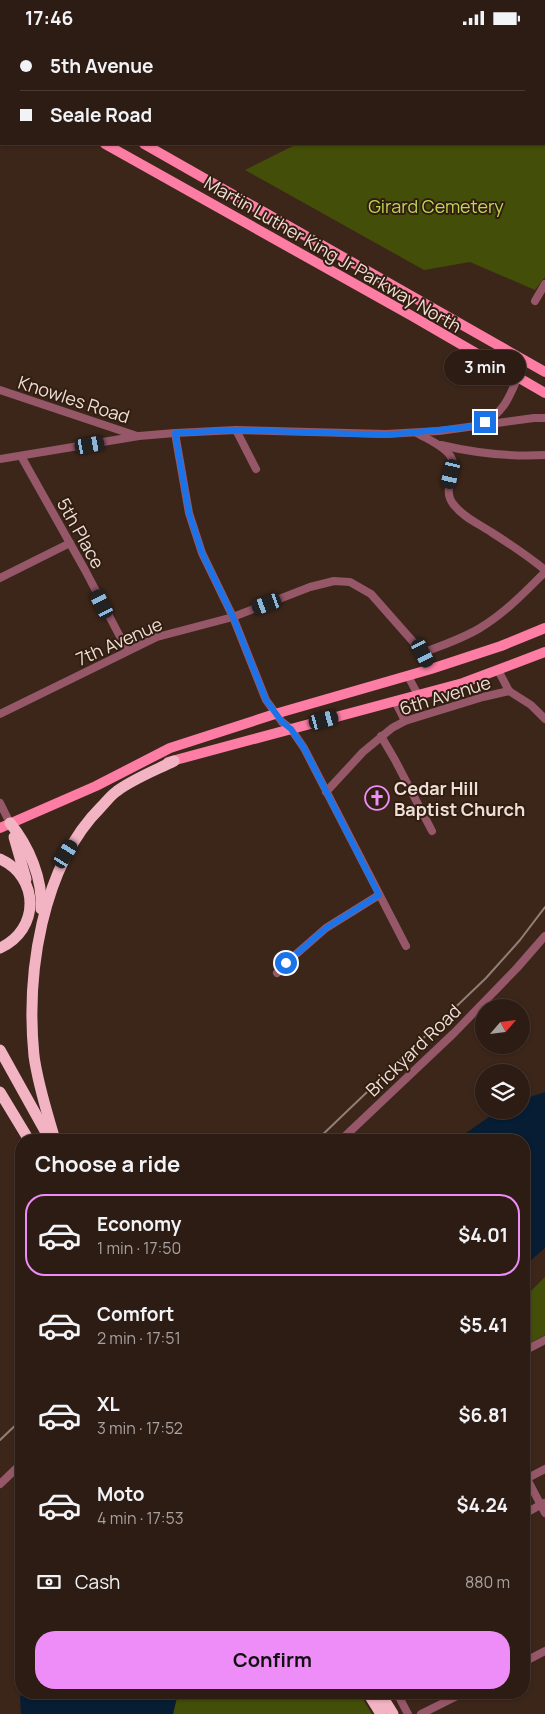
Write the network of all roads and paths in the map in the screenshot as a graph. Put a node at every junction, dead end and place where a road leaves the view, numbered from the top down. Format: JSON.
{"nodes":[{"id":1,"x":107,"y":145,"type":"edge"},
{"id":2,"x":146,"y":145,"type":"edge"},
{"id":3,"x":545,"y":284,"type":"edge"},
{"id":4,"x":536,"y":301,"type":"dead end"},
{"id":5,"x":525,"y":361,"type":"junction"},
{"id":6,"x":545,"y":371,"type":"edge"},
{"id":7,"x":517,"y":376,"type":"junction"},
{"id":8,"x":0,"y":390,"type":"edge"},
{"id":9,"x":545,"y":393,"type":"edge"},
{"id":10,"x":545,"y":418,"type":"edge"},
{"id":11,"x":469,"y":427,"type":"junction"},
{"id":12,"x":236,"y":430,"type":"junction"},
{"id":13,"x":175,"y":433,"type":"junction"},
{"id":14,"x":417,"y":433,"type":"junction"},
{"id":15,"x":138,"y":436,"type":"junction"},
{"id":16,"x":434,"y":444,"type":"junction"},
{"id":17,"x":545,"y":455,"type":"edge"},
{"id":18,"x":21,"y":457,"type":"junction"},
{"id":19,"x":0,"y":460,"type":"edge"},
{"id":20,"x":256,"y":469,"type":"dead end"},
{"id":21,"x":70,"y":543,"type":"junction"},
{"id":22,"x":545,"y":571,"type":"edge"},
{"id":23,"x":0,"y":578,"type":"edge"},
{"id":24,"x":233,"y":617,"type":"junction"},
{"id":25,"x":545,"y":628,"type":"edge"},
{"id":26,"x":127,"y":651,"type":"junction"},
{"id":27,"x":545,"y":652,"type":"edge"},
{"id":28,"x":423,"y":653,"type":"junction"},
{"id":29,"x":432,"y":669,"type":"junction"},
{"id":30,"x":498,"y":670,"type":"junction"},
{"id":31,"x":408,"y":676,"type":"junction"},
{"id":32,"x":509,"y":691,"type":"junction"},
{"id":33,"x":418,"y":695,"type":"junction"},
{"id":34,"x":395,"y":701,"type":"junction"},
{"id":35,"x":275,"y":714,"type":"junction"},
{"id":36,"x":0,"y":715,"type":"edge"},
{"id":37,"x":545,"y":719,"type":"edge"},
{"id":38,"x":405,"y":721,"type":"junction"},
{"id":39,"x":291,"y":729,"type":"junction"},
{"id":40,"x":380,"y":736,"type":"junction"},
{"id":41,"x":174,"y":761,"type":"junction"},
{"id":42,"x":96,"y":786,"type":"junction"},
{"id":43,"x":326,"y":792,"type":"junction"},
{"id":44,"x":0,"y":803,"type":"edge"},
{"id":45,"x":5,"y":826,"type":"edge"},
{"id":46,"x":432,"y":831,"type":"dead end"},
{"id":47,"x":0,"y":859,"type":"edge"},
{"id":48,"x":27,"y":884,"type":"junction"},
{"id":49,"x":379,"y":895,"type":"junction"},
{"id":50,"x":40,"y":932,"type":"junction"},
{"id":51,"x":545,"y":936,"type":"edge"},
{"id":52,"x":406,"y":946,"type":"dead end"},
{"id":53,"x":0,"y":948,"type":"edge"},
{"id":54,"x":277,"y":973,"type":"dead end"},
{"id":55,"x":0,"y":1050,"type":"edge"},
{"id":56,"x":0,"y":1092,"type":"edge"},
{"id":57,"x":0,"y":1107,"type":"edge"},
{"id":58,"x":24,"y":1134,"type":"edge"},
{"id":59,"x":25,"y":1134,"type":"edge"},
{"id":60,"x":47,"y":1134,"type":"edge"},
{"id":61,"x":53,"y":1134,"type":"edge"},
{"id":62,"x":347,"y":1134,"type":"edge"},
{"id":63,"x":545,"y":1340,"type":"edge"},
{"id":64,"x":530,"y":1348,"type":"edge"},
{"id":65,"x":545,"y":1469,"type":"edge"},
{"id":66,"x":15,"y":1470,"type":"edge"},
{"id":67,"x":530,"y":1475,"type":"edge"},
{"id":68,"x":0,"y":1484,"type":"edge"},
{"id":69,"x":530,"y":1484,"type":"edge"},
{"id":70,"x":543,"y":1504,"type":"edge"},
{"id":71,"x":530,"y":1511,"type":"edge"},
{"id":72,"x":545,"y":1513,"type":"edge"},
{"id":73,"x":545,"y":1651,"type":"edge"},
{"id":74,"x":530,"y":1659,"type":"edge"},
{"id":75,"x":372,"y":1699,"type":"edge"},
{"id":76,"x":384,"y":1699,"type":"edge"},
{"id":77,"x":400,"y":1699,"type":"edge"},
{"id":78,"x":451,"y":1699,"type":"edge"},
{"id":79,"x":381,"y":1714,"type":"edge"},
{"id":80,"x":393,"y":1714,"type":"edge"},
{"id":81,"x":408,"y":1714,"type":"edge"},
{"id":82,"x":421,"y":1714,"type":"edge"}],
"edges":[{"from":1,"to":7,"type":"main road","name":"Martin Luther King Jr Parkway North"},
{"from":2,"to":5,"type":"main road","name":"Martin Luther King Jr Parkway North"},
{"from":3,"to":4,"type":"street"},
{"from":5,"to":6,"type":"main road","name":"Martin Luther King Jr Parkway North"},
{"from":5,"to":7,"type":"street"},
{"from":7,"to":9,"type":"main road","name":"Martin Luther King Jr Parkway North"},
{"from":7,"to":11,"type":"street"},
{"from":8,"to":15,"type":"street","name":"Knowles Road"},
{"from":10,"to":11,"type":"street"},
{"from":11,"to":14,"type":"street"},
{"from":12,"to":13,"type":"street"},
{"from":12,"to":14,"type":"street"},
{"from":12,"to":20,"type":"street"},
{"from":13,"to":15,"type":"street"},
{"from":13,"to":24,"type":"street"},
{"from":14,"to":16,"type":"street"},
{"from":15,"to":18,"type":"street"},
{"from":16,"to":17,"type":"street"},
{"from":16,"to":22,"type":"street"},
{"from":18,"to":19,"type":"street"},
{"from":18,"to":21,"type":"street","name":"5th Place"},
{"from":21,"to":23,"type":"street"},
{"from":21,"to":26,"type":"street","name":"5th Place"},
{"from":22,"to":28,"type":"street"},
{"from":24,"to":26,"type":"street","name":"7th Avenue"},
{"from":24,"to":28,"type":"street","name":"7th Avenue"},
{"from":24,"to":35,"type":"street"},
{"from":25,"to":29,"type":"main road"},
{"from":26,"to":36,"type":"street","name":"7th Avenue"},
{"from":27,"to":30,"type":"main road"},
{"from":28,"to":29,"type":"street"},
{"from":29,"to":31,"type":"main road"},
{"from":30,"to":32,"type":"street"},
{"from":30,"to":33,"type":"main road"},
{"from":31,"to":33,"type":"street"},
{"from":31,"to":35,"type":"main road"},
{"from":32,"to":37,"type":"street"},
{"from":32,"to":38,"type":"street","name":"6th Avenue"},
{"from":33,"to":34,"type":"main road"},
{"from":34,"to":38,"type":"street"},
{"from":34,"to":39,"type":"main road"},
{"from":35,"to":39,"type":"street"},
{"from":35,"to":42,"type":"main road"},
{"from":38,"to":40,"type":"street","name":"6th Avenue"},
{"from":39,"to":41,"type":"main road"},
{"from":39,"to":43,"type":"street"},
{"from":40,"to":43,"type":"street","name":"6th Avenue"},
{"from":40,"to":46,"type":"street"},
{"from":41,"to":42,"type":"main road"},
{"from":41,"to":50,"type":"highway"},
{"from":42,"to":45,"type":"main road"},
{"from":43,"to":49,"type":"street"},
{"from":44,"to":45,"type":"street"},
{"from":45,"to":48,"type":"highway"},
{"from":45,"to":50,"type":"highway"},
{"from":47,"to":48,"type":"highway"},
{"from":48,"to":53,"type":"highway"},
{"from":49,"to":52,"type":"street"},
{"from":49,"to":54,"type":"street"},
{"from":50,"to":61,"type":"highway"},
{"from":51,"to":62,"type":"street","name":"Brickyard Road"},
{"from":55,"to":60,"type":"highway"},
{"from":56,"to":59,"type":"highway"},
{"from":57,"to":58,"type":"highway"},
{"from":63,"to":64,"type":"street"},
{"from":65,"to":67,"type":"street"},
{"from":66,"to":68,"type":"street"},
{"from":69,"to":70,"type":"street"},
{"from":70,"to":71,"type":"street"},
{"from":70,"to":72,"type":"street"},
{"from":73,"to":74,"type":"street"},
{"from":75,"to":79,"type":"highway"},
{"from":76,"to":80,"type":"highway"},
{"from":77,"to":81,"type":"street"},
{"from":78,"to":82,"type":"street"}]}
